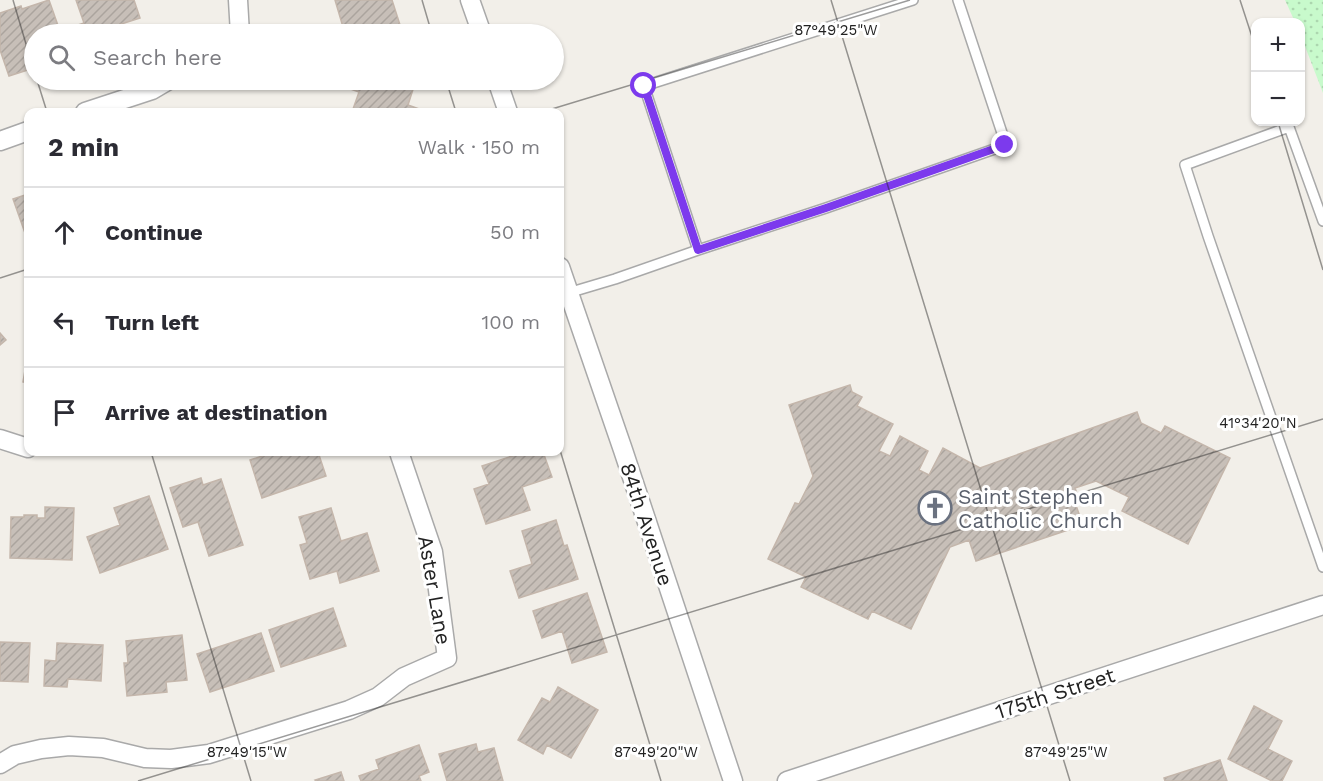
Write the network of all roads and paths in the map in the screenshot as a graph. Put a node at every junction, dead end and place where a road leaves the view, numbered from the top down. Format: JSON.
{"nodes":[{"id":1,"x":238,"y":0,"type":"edge"},
{"id":2,"x":470,"y":0,"type":"edge"},
{"id":3,"x":913,"y":0,"type":"edge"},
{"id":4,"x":958,"y":0,"type":"edge"},
{"id":5,"x":239,"y":24,"type":"edge"},
{"id":6,"x":478,"y":24,"type":"edge"},
{"id":7,"x":152,"y":90,"type":"edge"},
{"id":8,"x":500,"y":90,"type":"edge"},
{"id":9,"x":97,"y":108,"type":"edge"},
{"id":10,"x":507,"y":108,"type":"edge"},
{"id":11,"x":24,"y":132,"type":"edge"},
{"id":12,"x":0,"y":141,"type":"edge"},
{"id":13,"x":1323,"y":221,"type":"edge"},
{"id":14,"x":698,"y":250,"type":"junction"},
{"id":15,"x":564,"y":294,"type":"edge"},
{"id":16,"x":0,"y":439,"type":"edge"},
{"id":17,"x":24,"y":447,"type":"edge"},
{"id":18,"x":400,"y":456,"type":"edge"},
{"id":19,"x":1323,"y":528,"type":"edge"},
{"id":20,"x":1312,"y":532,"type":"junction"},
{"id":21,"x":1323,"y":567,"type":"edge"},
{"id":22,"x":1323,"y":605,"type":"edge"},
{"id":23,"x":0,"y":764,"type":"edge"},
{"id":24,"x":733,"y":781,"type":"edge"},
{"id":25,"x":787,"y":781,"type":"edge"}],
"edges":[{"from":1,"to":5,"type":"street"},
{"from":2,"to":6,"type":"street"},
{"from":3,"to":14,"type":"lane"},
{"from":4,"to":14,"type":"lane"},
{"from":7,"to":9,"type":"street"},
{"from":8,"to":10,"type":"street"},
{"from":11,"to":12,"type":"street"},
{"from":13,"to":20,"type":"lane"},
{"from":14,"to":15,"type":"lane"},
{"from":15,"to":24,"type":"street","name":"84th Avenue"},
{"from":16,"to":17,"type":"street"},
{"from":18,"to":23,"type":"street","name":"Aster Lane"},
{"from":19,"to":20,"type":"lane"},
{"from":20,"to":21,"type":"lane"},
{"from":22,"to":25,"type":"street","name":"175th Street"}]}
